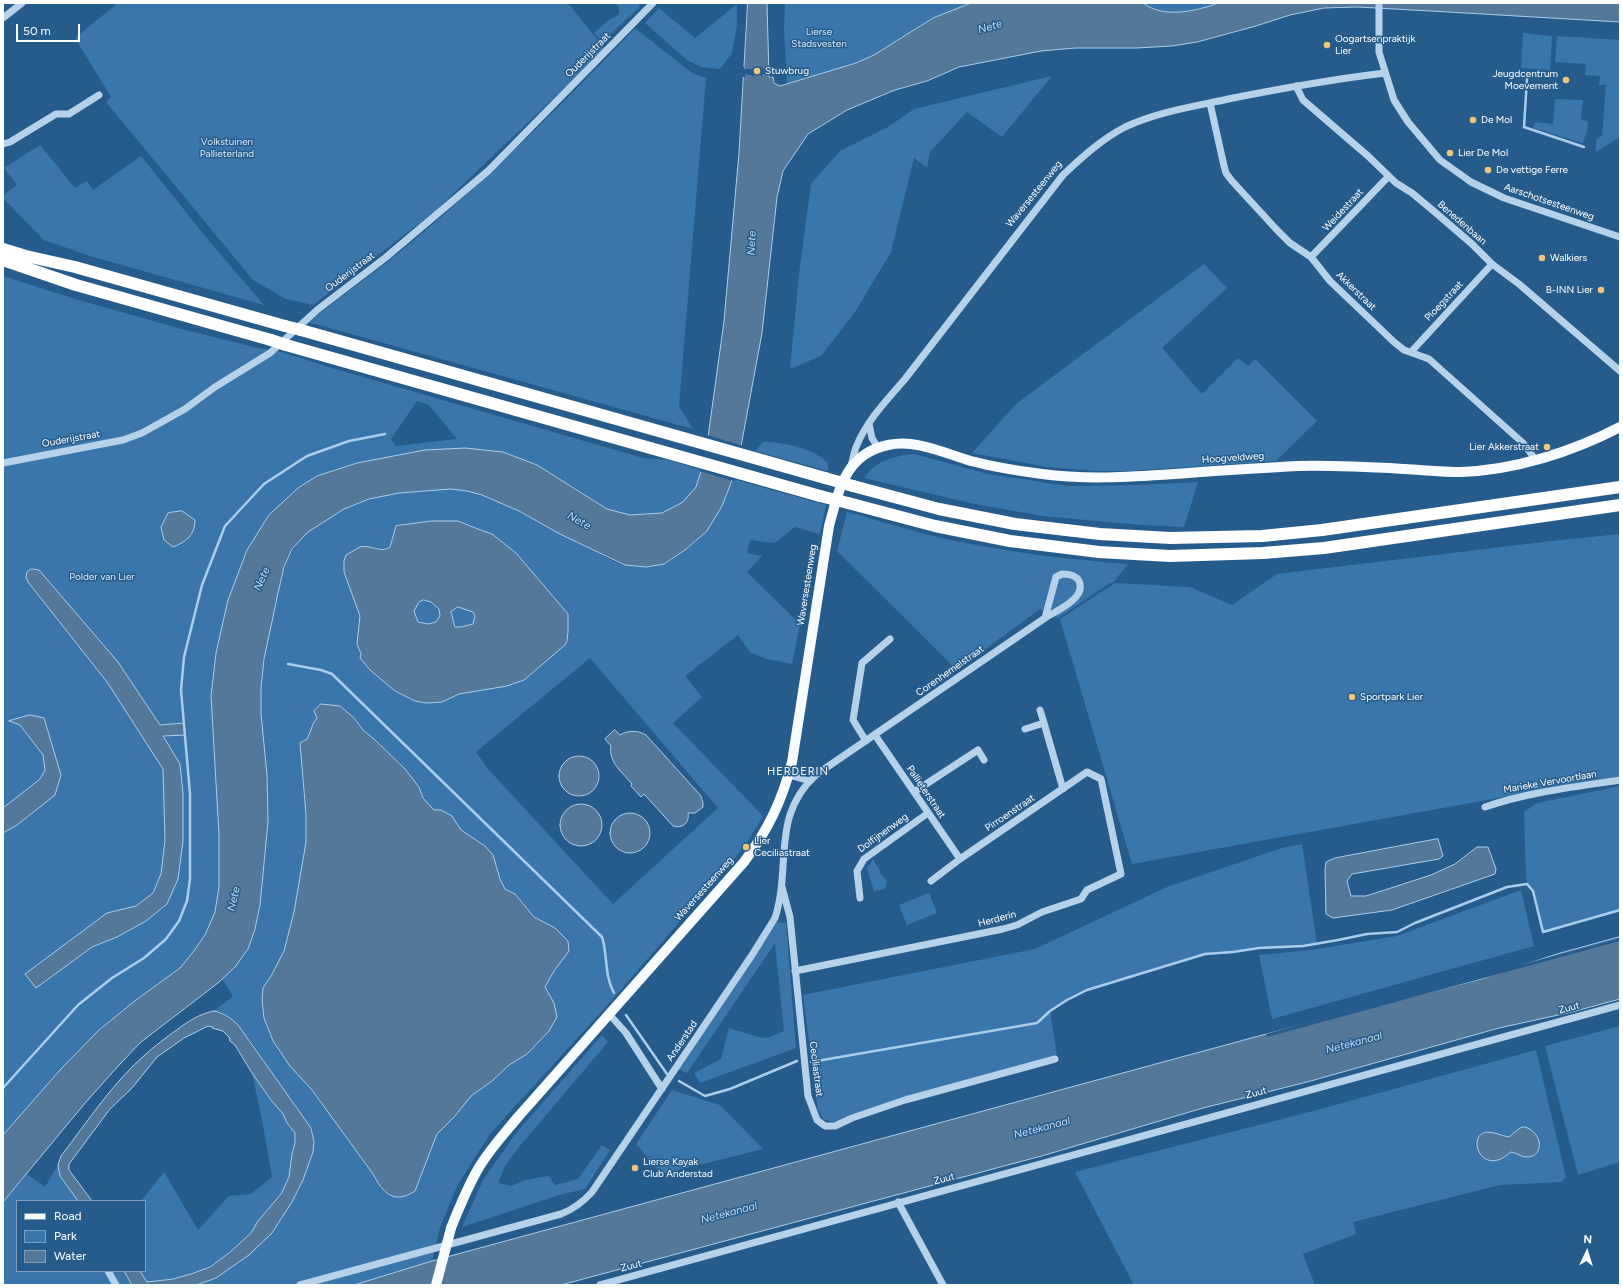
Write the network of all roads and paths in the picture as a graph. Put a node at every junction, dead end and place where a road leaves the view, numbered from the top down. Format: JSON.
{"nodes":[{"id":1,"x":22,"y":3,"type":"edge"},
{"id":2,"x":653,"y":3,"type":"edge"},
{"id":3,"x":1379,"y":3,"type":"edge"},
{"id":4,"x":3,"y":18,"type":"edge"},
{"id":5,"x":1385,"y":73,"type":"junction"},
{"id":6,"x":1296,"y":86,"type":"junction"},
{"id":7,"x":99,"y":95,"type":"dead end"},
{"id":8,"x":1210,"y":103,"type":"junction"},
{"id":9,"x":3,"y":144,"type":"edge"},
{"id":10,"x":1388,"y":177,"type":"junction"},
{"id":11,"x":1620,"y":237,"type":"edge"},
{"id":12,"x":3,"y":249,"type":"edge"},
{"id":13,"x":1311,"y":257,"type":"junction"},
{"id":14,"x":3,"y":260,"type":"edge"},
{"id":15,"x":1492,"y":264,"type":"junction"},
{"id":16,"x":1411,"y":352,"type":"junction"},
{"id":17,"x":1620,"y":371,"type":"edge"},
{"id":18,"x":869,"y":424,"type":"junction"},
{"id":19,"x":1620,"y":427,"type":"edge"},
{"id":20,"x":878,"y":448,"type":"junction"},
{"id":21,"x":1535,"y":460,"type":"junction"},
{"id":22,"x":3,"y":463,"type":"edge"},
{"id":23,"x":851,"y":466,"type":"junction"},
{"id":24,"x":1620,"y":487,"type":"edge"},
{"id":25,"x":1620,"y":505,"type":"edge"},
{"id":26,"x":1045,"y":618,"type":"junction"},
{"id":27,"x":890,"y":639,"type":"dead end"},
{"id":28,"x":1040,"y":710,"type":"dead end"},
{"id":29,"x":1044,"y":723,"type":"junction"},
{"id":30,"x":1024,"y":729,"type":"dead end"},
{"id":31,"x":875,"y":735,"type":"junction"},
{"id":32,"x":866,"y":741,"type":"junction"},
{"id":33,"x":984,"y":760,"type":"dead end"},
{"id":34,"x":789,"y":775,"type":"junction"},
{"id":35,"x":1101,"y":779,"type":"joint"},
{"id":36,"x":1620,"y":780,"type":"edge"},
{"id":37,"x":810,"y":781,"type":"junction"},
{"id":38,"x":1063,"y":789,"type":"junction"},
{"id":39,"x":914,"y":792,"type":"junction"},
{"id":40,"x":1485,"y":807,"type":"dead end"},
{"id":41,"x":928,"y":813,"type":"junction"},
{"id":42,"x":785,"y":843,"type":"joint"},
{"id":43,"x":960,"y":859,"type":"junction"},
{"id":44,"x":931,"y":881,"type":"dead end"},
{"id":45,"x":782,"y":885,"type":"junction"},
{"id":46,"x":860,"y":898,"type":"dead end"},
{"id":47,"x":795,"y":971,"type":"junction"},
{"id":48,"x":1620,"y":1005,"type":"edge"},
{"id":49,"x":609,"y":1014,"type":"junction"},
{"id":50,"x":1055,"y":1058,"type":"dead end"},
{"id":51,"x":662,"y":1088,"type":"junction"},
{"id":52,"x":898,"y":1202,"type":"junction"},
{"id":53,"x":109,"y":1272,"type":"edge"},
{"id":54,"x":116,"y":1285,"type":"edge"},
{"id":55,"x":300,"y":1285,"type":"edge"},
{"id":56,"x":436,"y":1285,"type":"edge"},
{"id":57,"x":600,"y":1285,"type":"edge"},
{"id":58,"x":943,"y":1285,"type":"edge"}],
"edges":[{"from":1,"to":4,"type":"street"},
{"from":2,"to":22,"type":"street","name":"Ouderijstraat"},
{"from":3,"to":5,"type":"street","name":"Aarschotsesteenweg"},
{"from":5,"to":6,"type":"street","name":"Waversesteenweg"},
{"from":5,"to":11,"type":"street","name":"Aarschotsesteenweg"},
{"from":6,"to":8,"type":"street","name":"Waversesteenweg"},
{"from":6,"to":10,"type":"street","name":"Benedenbaan"},
{"from":7,"to":9,"type":"street"},
{"from":8,"to":13,"type":"street","name":"Akkerstraat"},
{"from":8,"to":18,"type":"street","name":"Waversesteenweg"},
{"from":10,"to":13,"type":"street","name":"Weidestraat"},
{"from":10,"to":15,"type":"street","name":"Benedenbaan"},
{"from":12,"to":24,"type":"highway","bridge":true},
{"from":13,"to":16,"type":"street","name":"Akkerstraat"},
{"from":14,"to":25,"type":"highway","bridge":true},
{"from":15,"to":16,"type":"street","name":"Ploegstraat"},
{"from":15,"to":17,"type":"street","name":"Benedenbaan"},
{"from":16,"to":21,"type":"street","name":"Akkerstraat"},
{"from":18,"to":20,"type":"street"},
{"from":18,"to":23,"type":"street","name":"Waversesteenweg"},
{"from":19,"to":21,"type":"main road","name":"Hoogveldweg"},
{"from":20,"to":21,"type":"main road","name":"Hoogveldweg"},
{"from":20,"to":23,"type":"main road","name":"Hoogveldweg"},
{"from":23,"to":34,"type":"main road","name":"Waversesteenweg"},
{"from":26,"to":26,"type":"street","name":"Corenhemelstraat"},
{"from":26,"to":31,"type":"street","name":"Corenhemelstraat"},
{"from":27,"to":32,"type":"street"},
{"from":28,"to":29,"type":"street"},
{"from":29,"to":30,"type":"street"},
{"from":29,"to":38,"type":"street"},
{"from":31,"to":32,"type":"street","name":"Corenhemelstraat"},
{"from":31,"to":39,"type":"street","name":"Pallieterstraat"},
{"from":32,"to":37,"type":"street","name":"Corenhemelstraat"},
{"from":33,"to":39,"type":"street"},
{"from":34,"to":37,"type":"street"},
{"from":34,"to":49,"type":"main road","name":"Waversesteenweg"},
{"from":35,"to":38,"type":"street","name":"Pirroenstraat"},
{"from":35,"to":47,"type":"street","name":"Herderin"},
{"from":36,"to":40,"type":"street","name":"Marieke Vervoortlaan"},
{"from":37,"to":42,"type":"street","name":"Corenhemelstraat"},
{"from":38,"to":43,"type":"street","name":"Pirroenstraat"},
{"from":39,"to":41,"type":"street","name":"Pallieterstraat"},
{"from":41,"to":43,"type":"street","name":"Pallieterstraat"},
{"from":41,"to":46,"type":"street","name":"Dolfijnenweg"},
{"from":42,"to":45,"type":"street","name":"Ceciliastraat"},
{"from":43,"to":44,"type":"street","name":"Pirroenstraat"},
{"from":45,"to":47,"type":"street","name":"Ceciliastraat"},
{"from":45,"to":51,"type":"street","name":"Anderstad"},
{"from":47,"to":50,"type":"street","name":"Ceciliastraat"},
{"from":48,"to":52,"type":"street","name":"Zuut"},
{"from":49,"to":51,"type":"street"},
{"from":49,"to":56,"type":"main road","name":"Waversesteenweg","bridge":true},
{"from":51,"to":55,"type":"street","name":"Anderstad"},
{"from":52,"to":57,"type":"street","name":"Zuut"},
{"from":52,"to":58,"type":"street"},
{"from":53,"to":54,"type":"street"}]}
